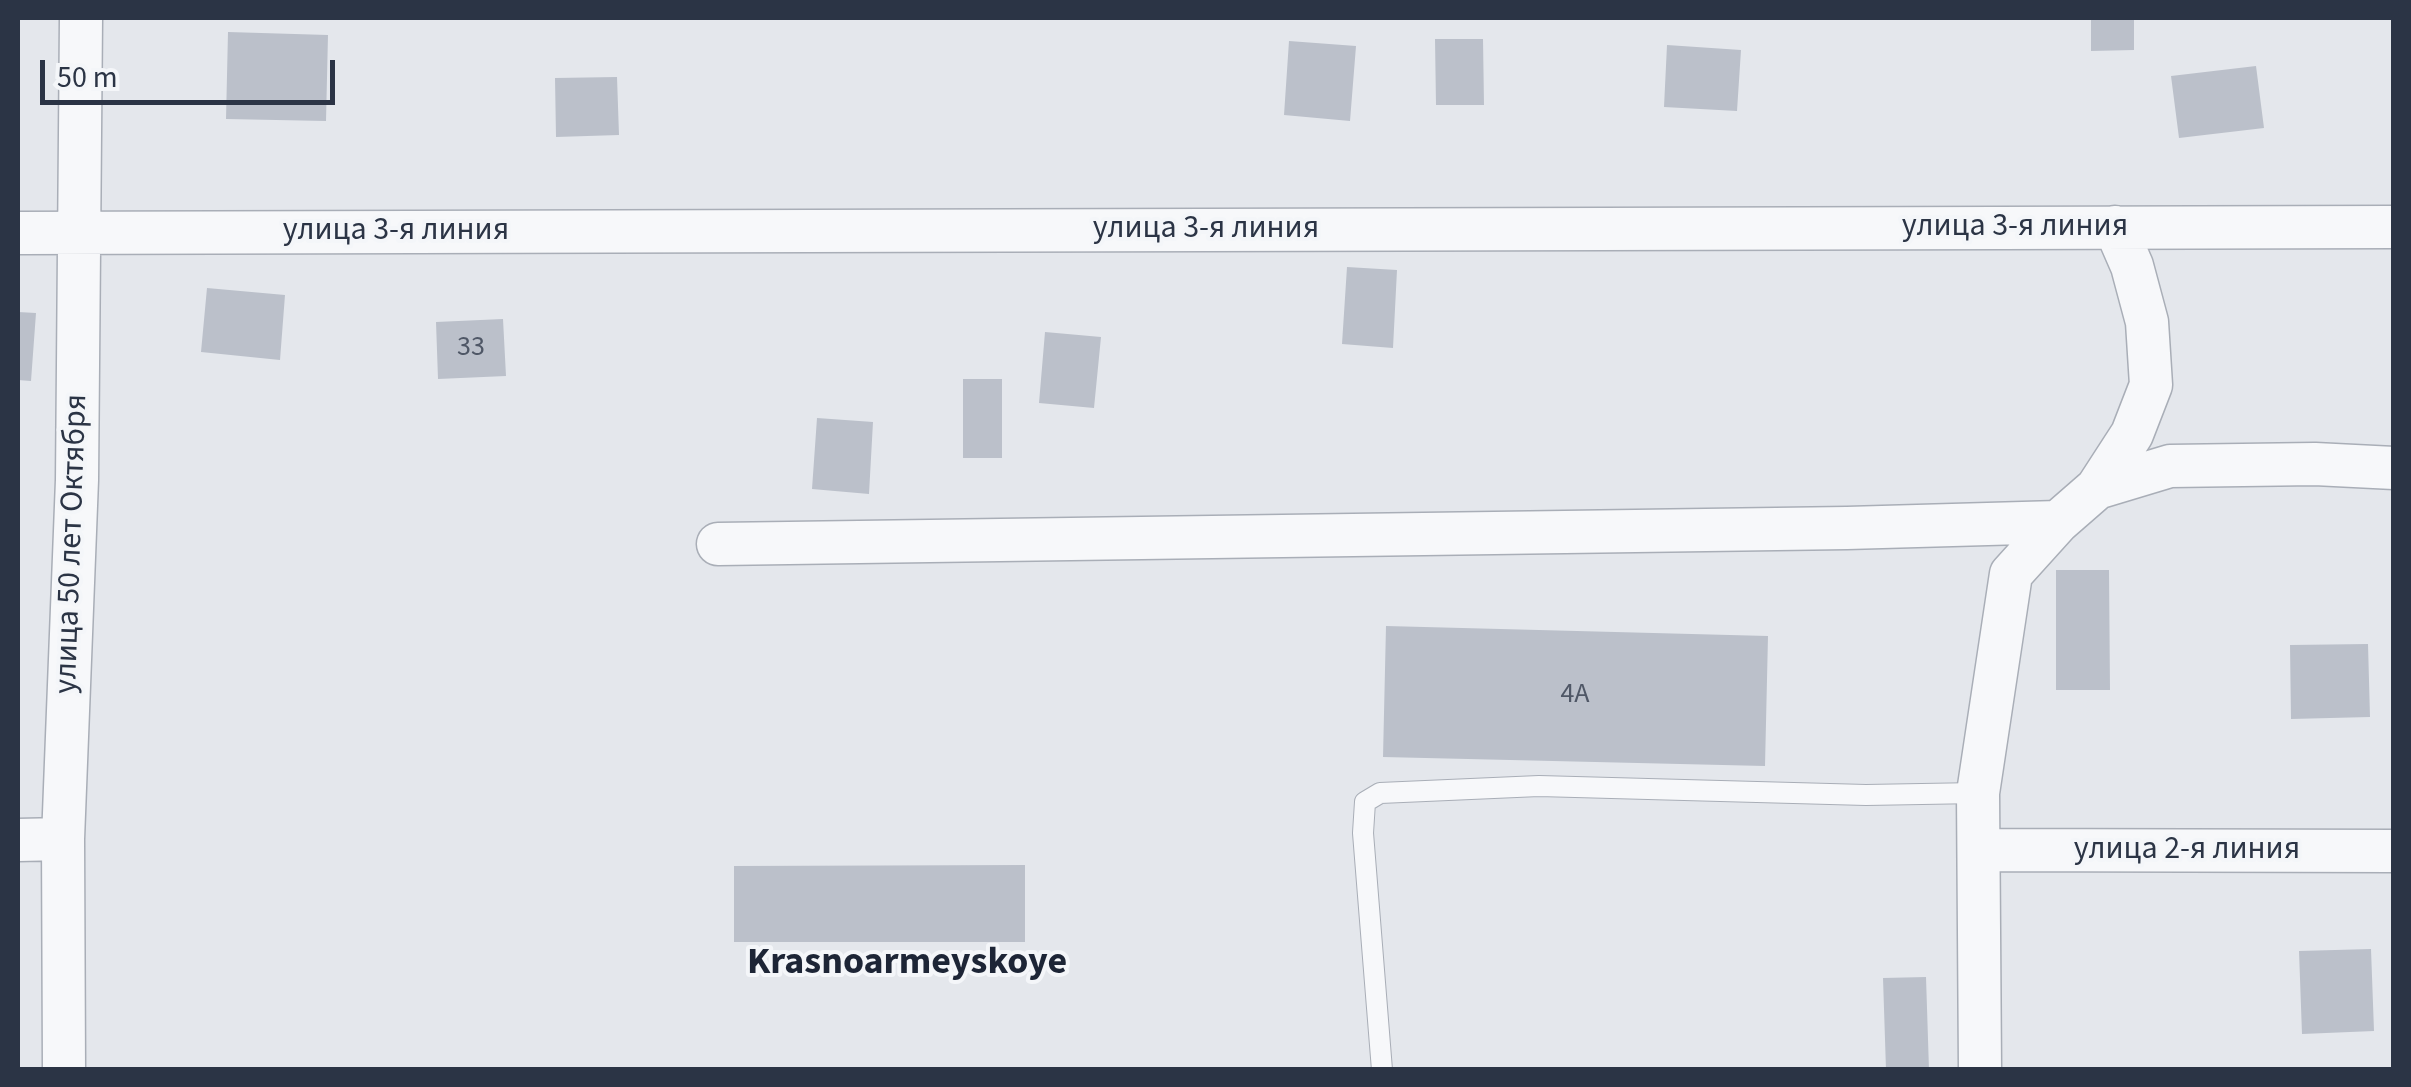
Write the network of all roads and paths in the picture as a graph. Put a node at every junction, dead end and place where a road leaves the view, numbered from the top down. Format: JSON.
{"nodes":[{"id":1,"x":80,"y":18,"type":"edge"},
{"id":2,"x":2394,"y":226,"type":"edge"},
{"id":3,"x":2114,"y":228,"type":"junction"},
{"id":4,"x":18,"y":233,"type":"edge"},
{"id":5,"x":77,"y":233,"type":"junction"},
{"id":6,"x":2394,"y":468,"type":"edge"},
{"id":7,"x":2097,"y":488,"type":"junction"},
{"id":8,"x":2058,"y":522,"type":"junction"},
{"id":9,"x":718,"y":544,"type":"dead end"},
{"id":10,"x":1978,"y":792,"type":"junction"},
{"id":11,"x":63,"y":839,"type":"junction"},
{"id":12,"x":18,"y":840,"type":"edge"},
{"id":13,"x":1980,"y":850,"type":"junction"},
{"id":14,"x":2394,"y":851,"type":"edge"},
{"id":15,"x":64,"y":1070,"type":"edge"},
{"id":16,"x":1382,"y":1070,"type":"edge"},
{"id":17,"x":1980,"y":1070,"type":"edge"}],
"edges":[{"from":1,"to":5,"type":"street","name":"улица 50 лет Октября"},
{"from":2,"to":3,"type":"street","name":"улица 3-я линия"},
{"from":3,"to":5,"type":"street","name":"улица 3-я линия"},
{"from":3,"to":7,"type":"street"},
{"from":4,"to":5,"type":"street","name":"улица 3-я линия"},
{"from":5,"to":11,"type":"street","name":"улица 50 лет Октября"},
{"from":6,"to":7,"type":"street"},
{"from":7,"to":8,"type":"street"},
{"from":8,"to":9,"type":"street"},
{"from":8,"to":10,"type":"street"},
{"from":10,"to":13,"type":"street"},
{"from":10,"to":16,"type":"lane"},
{"from":11,"to":12,"type":"street"},
{"from":11,"to":15,"type":"street","name":"улица 50 лет Октября"},
{"from":13,"to":14,"type":"street","name":"улица 2-я линия"},
{"from":13,"to":17,"type":"street"}]}
